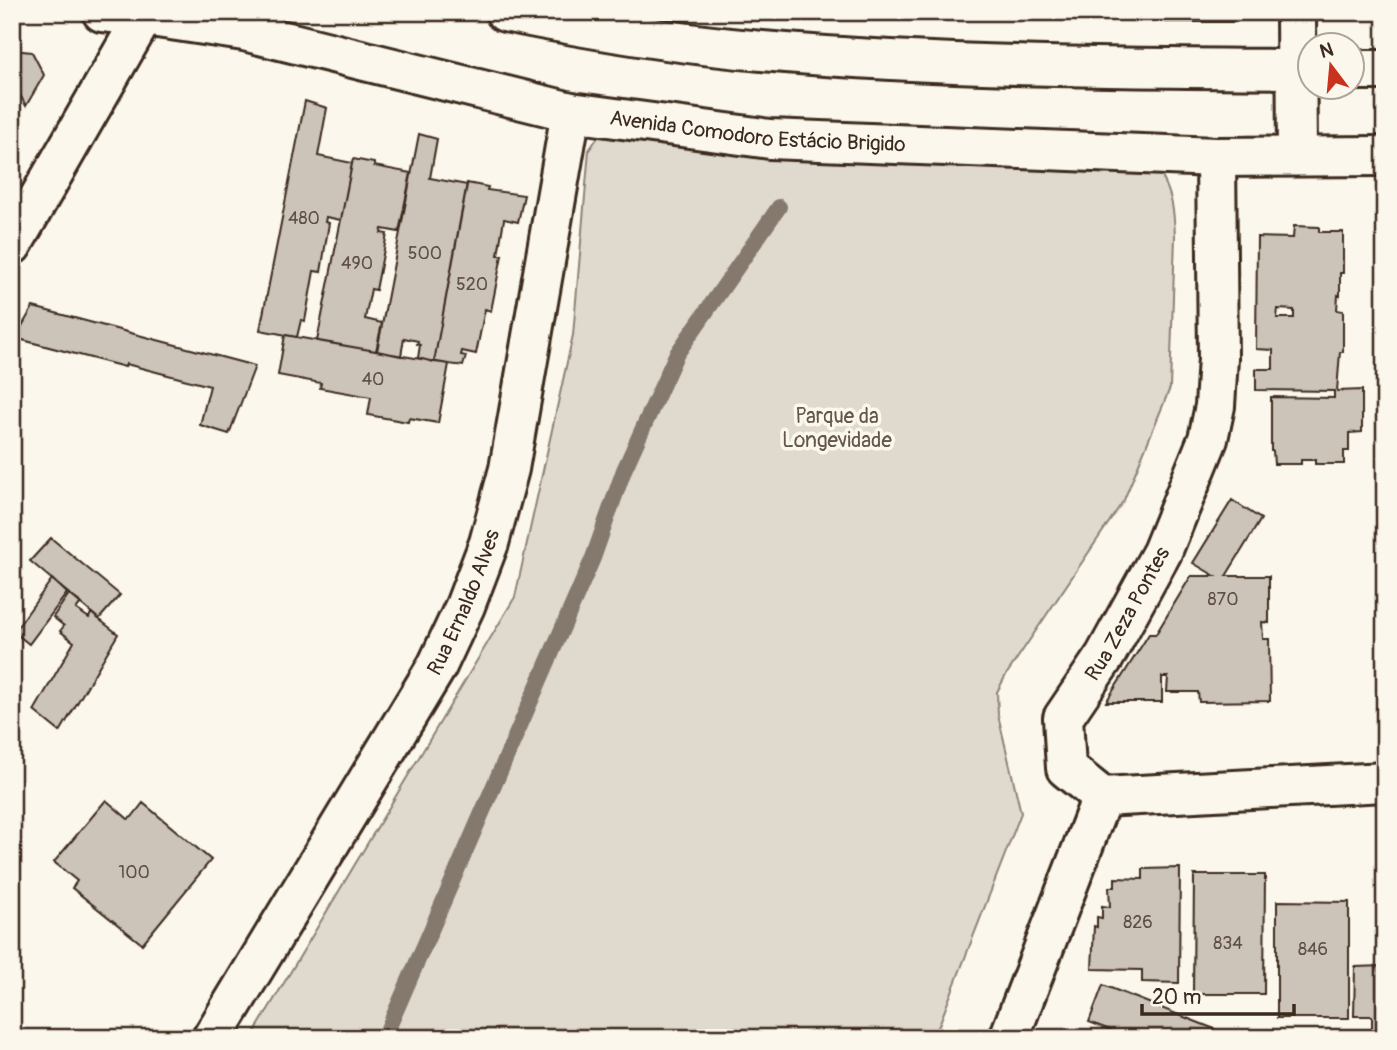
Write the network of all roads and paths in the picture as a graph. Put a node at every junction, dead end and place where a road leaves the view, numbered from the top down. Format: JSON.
{"nodes":[{"id":1,"x":102,"y":12,"type":"edge"},
{"id":2,"x":505,"y":12,"type":"edge"},
{"id":3,"x":1296,"y":12,"type":"edge"},
{"id":4,"x":145,"y":14,"type":"edge"},
{"id":5,"x":1298,"y":32,"type":"edge"},
{"id":6,"x":1296,"y":69,"type":"edge"},
{"id":7,"x":1366,"y":70,"type":"edge"},
{"id":8,"x":1385,"y":70,"type":"edge"},
{"id":9,"x":1301,"y":102,"type":"edge"},
{"id":10,"x":571,"y":111,"type":"junction"},
{"id":11,"x":1297,"y":156,"type":"junction"},
{"id":12,"x":1385,"y":156,"type":"edge"},
{"id":13,"x":1216,"y":157,"type":"junction"},
{"id":14,"x":12,"y":244,"type":"edge"},
{"id":15,"x":1385,"y":782,"type":"edge"},
{"id":16,"x":1102,"y":797,"type":"junction"},
{"id":17,"x":212,"y":1038,"type":"edge"},
{"id":18,"x":1009,"y":1038,"type":"edge"}],
"edges":[{"from":1,"to":4,"type":"street","name":"Avenida Comodoro Estácio Brigido"},
{"from":2,"to":6,"type":"street"},
{"from":3,"to":5,"type":"street"},
{"from":4,"to":10,"type":"street","name":"Avenida Comodoro Estácio Brigido"},
{"from":4,"to":14,"type":"street"},
{"from":7,"to":8,"type":"street"},
{"from":9,"to":11,"type":"street"},
{"from":10,"to":13,"type":"street","name":"Avenida Comodoro Estácio Brigido"},
{"from":10,"to":17,"type":"street","name":"Rua Ernaldo Alves"},
{"from":11,"to":12,"type":"street","name":"Avenida Comodoro Estácio Brigido"},
{"from":11,"to":13,"type":"street","name":"Avenida Comodoro Estácio Brigido"},
{"from":13,"to":16,"type":"street","name":"Rua Zeza Pontes"},
{"from":15,"to":16,"type":"street"},
{"from":16,"to":18,"type":"street"}]}
